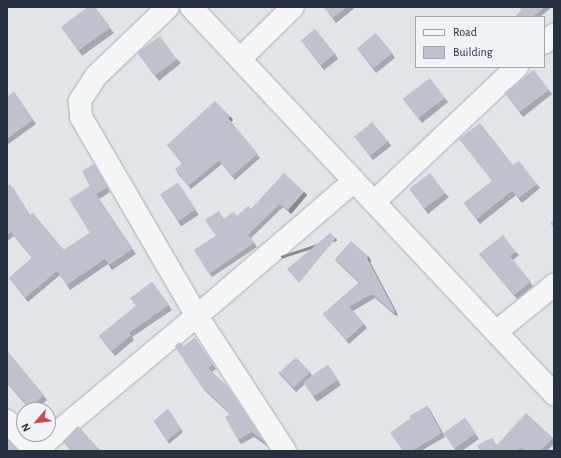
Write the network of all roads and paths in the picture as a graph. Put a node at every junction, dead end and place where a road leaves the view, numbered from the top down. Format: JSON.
{"nodes":[{"id":1,"x":168,"y":7,"type":"edge"},
{"id":2,"x":191,"y":7,"type":"edge"},
{"id":3,"x":293,"y":7,"type":"edge"},
{"id":4,"x":554,"y":35,"type":"edge"},
{"id":5,"x":545,"y":42,"type":"edge"},
{"id":6,"x":240,"y":59,"type":"junction"},
{"id":7,"x":516,"y":68,"type":"edge"},
{"id":8,"x":354,"y":181,"type":"junction"},
{"id":9,"x":374,"y":202,"type":"junction"},
{"id":10,"x":554,"y":285,"type":"edge"},
{"id":11,"x":197,"y":316,"type":"junction"},
{"id":12,"x":496,"y":332,"type":"junction"},
{"id":13,"x":554,"y":394,"type":"edge"},
{"id":14,"x":7,"y":421,"type":"edge"},
{"id":15,"x":35,"y":451,"type":"edge"},
{"id":16,"x":285,"y":451,"type":"edge"}],
"edges":[{"from":1,"to":11,"type":"street"},
{"from":2,"to":6,"type":"street"},
{"from":3,"to":6,"type":"street"},
{"from":4,"to":5,"type":"street"},
{"from":6,"to":8,"type":"street"},
{"from":7,"to":9,"type":"street"},
{"from":8,"to":9,"type":"street"},
{"from":8,"to":11,"type":"street"},
{"from":9,"to":12,"type":"street"},
{"from":10,"to":12,"type":"street"},
{"from":11,"to":15,"type":"street"},
{"from":11,"to":16,"type":"street"},
{"from":12,"to":13,"type":"street"},
{"from":14,"to":15,"type":"street"}]}
